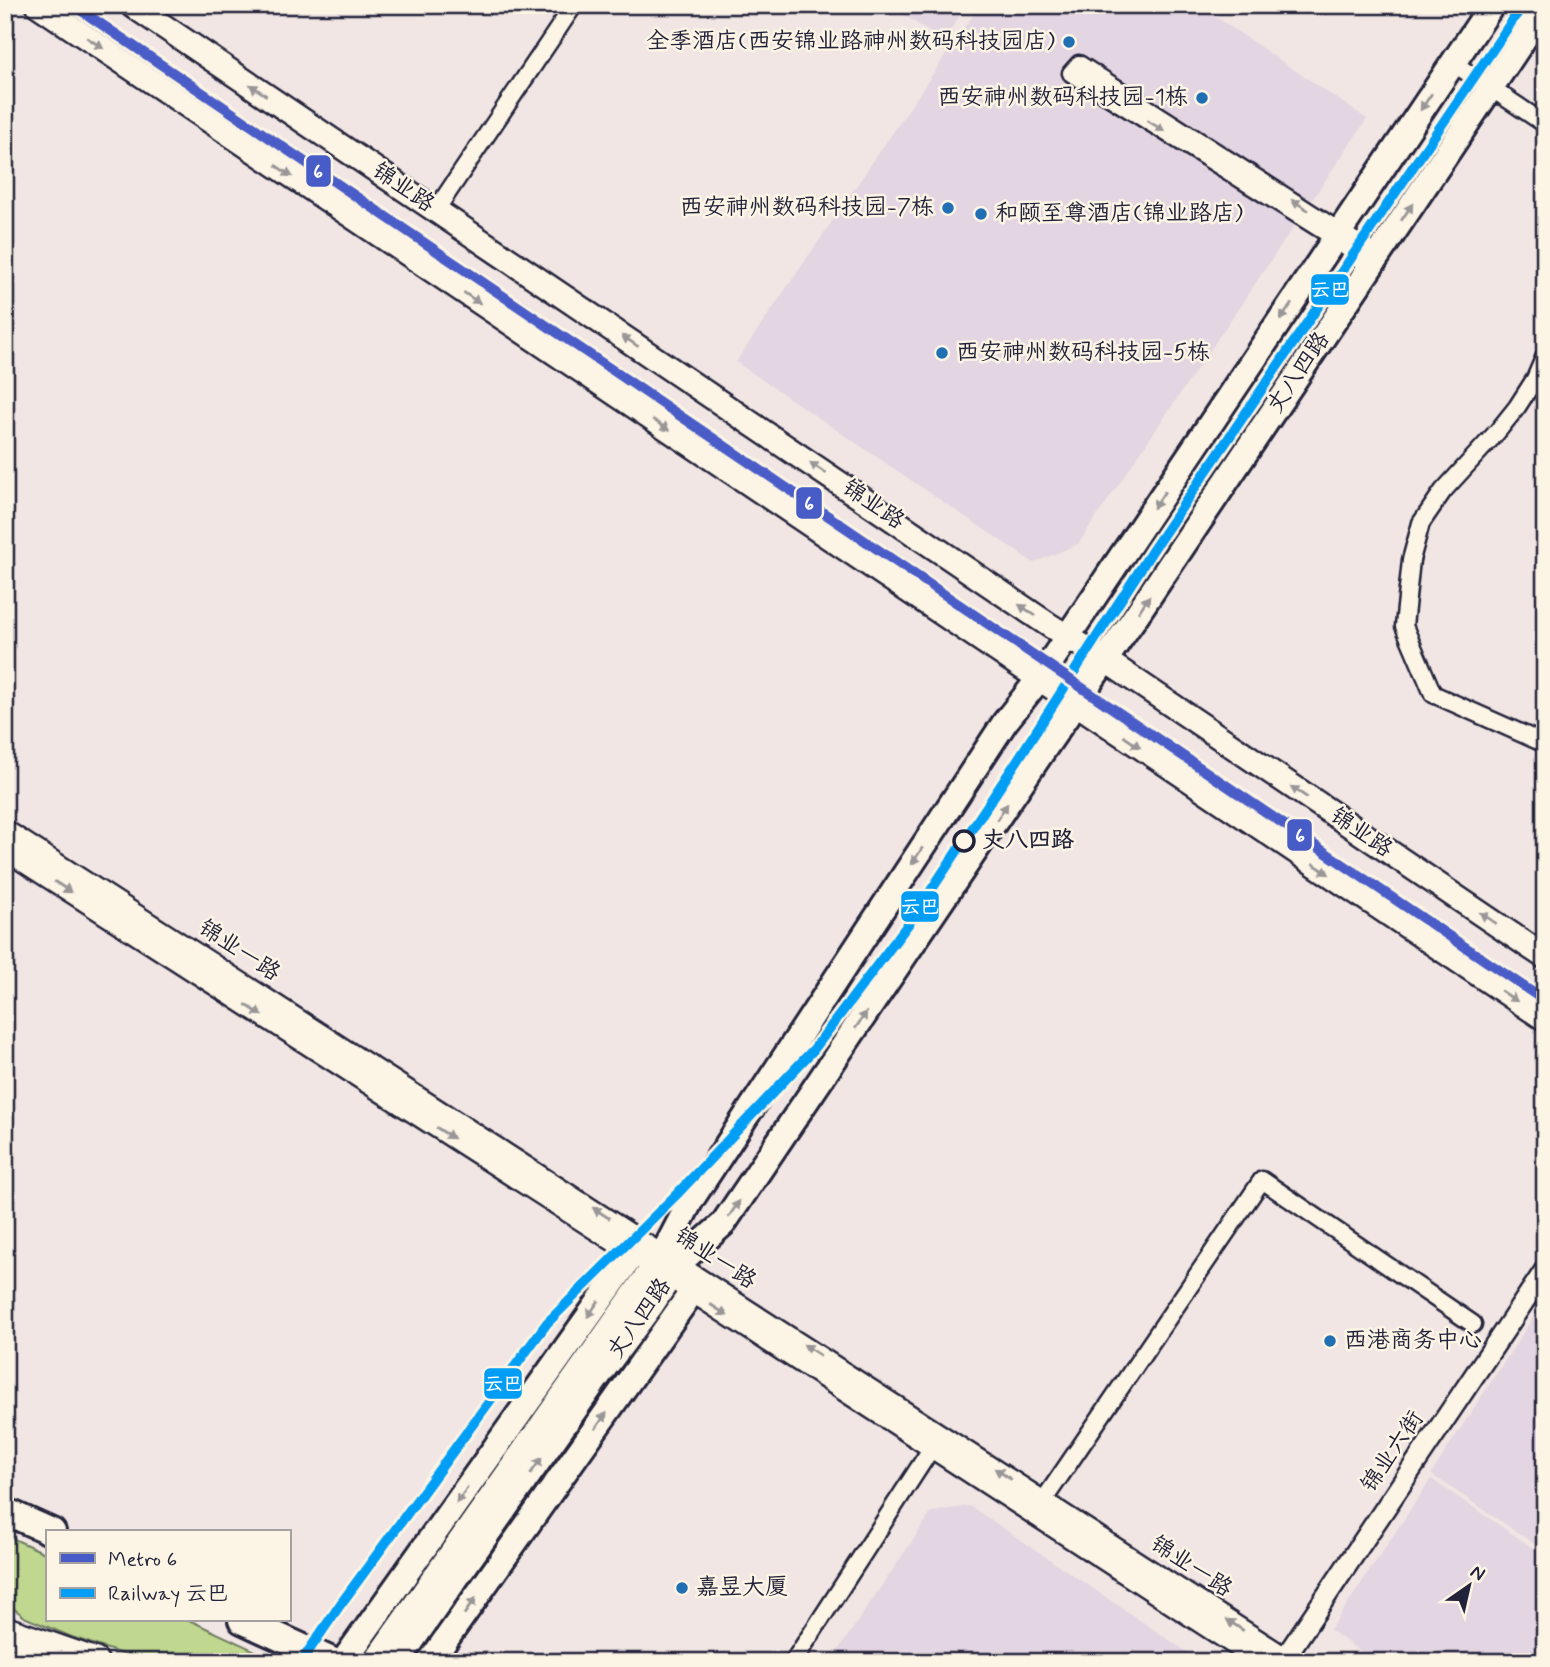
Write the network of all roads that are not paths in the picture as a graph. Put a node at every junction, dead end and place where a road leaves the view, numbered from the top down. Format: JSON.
{"nodes":[{"id":1,"x":38,"y":5,"type":"edge"},
{"id":2,"x":132,"y":5,"type":"edge"},
{"id":3,"x":574,"y":5,"type":"edge"},
{"id":4,"x":1492,"y":5,"type":"edge"},
{"id":5,"x":1545,"y":7,"type":"edge"},
{"id":6,"x":1453,"y":63,"type":"junction"},
{"id":7,"x":1490,"y":86,"type":"junction"},
{"id":8,"x":1545,"y":124,"type":"edge"},
{"id":9,"x":436,"y":210,"type":"junction"},
{"id":10,"x":1338,"y":235,"type":"junction"},
{"id":11,"x":1374,"y":261,"type":"junction"},
{"id":12,"x":1545,"y":356,"type":"edge"},
{"id":13,"x":1067,"y":635,"type":"junction"},
{"id":14,"x":1105,"y":660,"type":"junction"},
{"id":15,"x":1039,"y":679,"type":"junction"},
{"id":16,"x":1075,"y":704,"type":"junction"},
{"id":17,"x":1545,"y":744,"type":"edge"},
{"id":18,"x":5,"y":830,"type":"edge"},
{"id":19,"x":5,"y":850,"type":"edge"},
{"id":20,"x":1545,"y":957,"type":"edge"},
{"id":21,"x":1545,"y":1019,"type":"edge"},
{"id":22,"x":659,"y":1263,"type":"junction"},
{"id":23,"x":1545,"y":1270,"type":"edge"},
{"id":24,"x":692,"y":1292,"type":"junction"},
{"id":25,"x":1474,"y":1324,"type":"dead end"},
{"id":26,"x":592,"y":1370,"type":"junction"},
{"id":27,"x":931,"y":1449,"type":"junction"},
{"id":28,"x":1039,"y":1508,"type":"junction"},
{"id":29,"x":5,"y":1511,"type":"edge"},
{"id":30,"x":48,"y":1530,"type":"edge"},
{"id":31,"x":246,"y":1622,"type":"edge"},
{"id":32,"x":5,"y":1632,"type":"edge"},
{"id":33,"x":1286,"y":1660,"type":"edge"},
{"id":34,"x":71,"y":1662,"type":"edge"},
{"id":35,"x":94,"y":1662,"type":"edge"},
{"id":36,"x":334,"y":1662,"type":"edge"},
{"id":37,"x":343,"y":1662,"type":"edge"},
{"id":38,"x":375,"y":1662,"type":"edge"},
{"id":39,"x":397,"y":1662,"type":"edge"},
{"id":40,"x":430,"y":1662,"type":"edge"},
{"id":41,"x":793,"y":1662,"type":"edge"},
{"id":42,"x":1261,"y":1662,"type":"edge"}],
"edges":[{"from":1,"to":15,"type":"main road","one_way":true},
{"from":9,"to":2,"type":"main road","name":"锦业路","one_way":true},
{"from":3,"to":9,"type":"street"},
{"from":4,"to":6,"type":"main road","name":"丈八四路"},
{"from":5,"to":7,"type":"main road","name":"丈八四路"},
{"from":6,"to":7,"type":"street"},
{"from":6,"to":10,"type":"main road","name":"丈八四路","one_way":true},
{"from":7,"to":8,"type":"street"},
{"from":11,"to":7,"type":"main road","name":"丈八四路","one_way":true},
{"from":13,"to":9,"type":"main road","name":"锦业路","one_way":true},
{"from":10,"to":10,"type":"street","one_way":true},
{"from":10,"to":11,"type":"street"},
{"from":10,"to":13,"type":"main road","name":"丈八四路","one_way":true},
{"from":14,"to":11,"type":"main road","name":"丈八四路","one_way":true},
{"from":12,"to":17,"type":"street"},
{"from":13,"to":14,"type":"main road","name":"锦业路"},
{"from":13,"to":15,"type":"main road","name":"丈八四路"},
{"from":14,"to":16,"type":"main road","name":"丈八四路"},
{"from":20,"to":14,"type":"main road","name":"锦业路","one_way":true},
{"from":15,"to":16,"type":"main road"},
{"from":15,"to":22,"type":"main road","name":"丈八四路","one_way":true},
{"from":16,"to":21,"type":"main road","one_way":true},
{"from":22,"to":16,"type":"main road","name":"丈八四路","one_way":true},
{"from":22,"to":18,"type":"street","name":"锦业一路","one_way":true},
{"from":19,"to":22,"type":"street","name":"锦业一路","one_way":true},
{"from":22,"to":24,"type":"street","name":"锦业一路"},
{"from":22,"to":26,"type":"main road","name":"丈八四路"},
{"from":28,"to":22,"type":"street","name":"锦业一路","one_way":true},
{"from":22,"to":37,"type":"main road","one_way":true},
{"from":23,"to":33,"type":"street","name":"锦业六街"},
{"from":24,"to":27,"type":"street","name":"锦业一路","one_way":true},
{"from":40,"to":24,"type":"main road","one_way":true},
{"from":25,"to":28,"type":"street"},
{"from":26,"to":38,"type":"main road","name":"丈八四路"},
{"from":39,"to":26,"type":"main road","name":"丈八四路","one_way":true},
{"from":27,"to":28,"type":"street","name":"锦业一路"},
{"from":27,"to":41,"type":"street"},
{"from":33,"to":28,"type":"street","name":"锦业一路","one_way":true},
{"from":28,"to":42,"type":"street","name":"锦业一路"},
{"from":29,"to":30,"type":"highway"},
{"from":31,"to":36,"type":"highway"},
{"from":32,"to":34,"type":"highway"},
{"from":32,"to":35,"type":"highway"}]}
